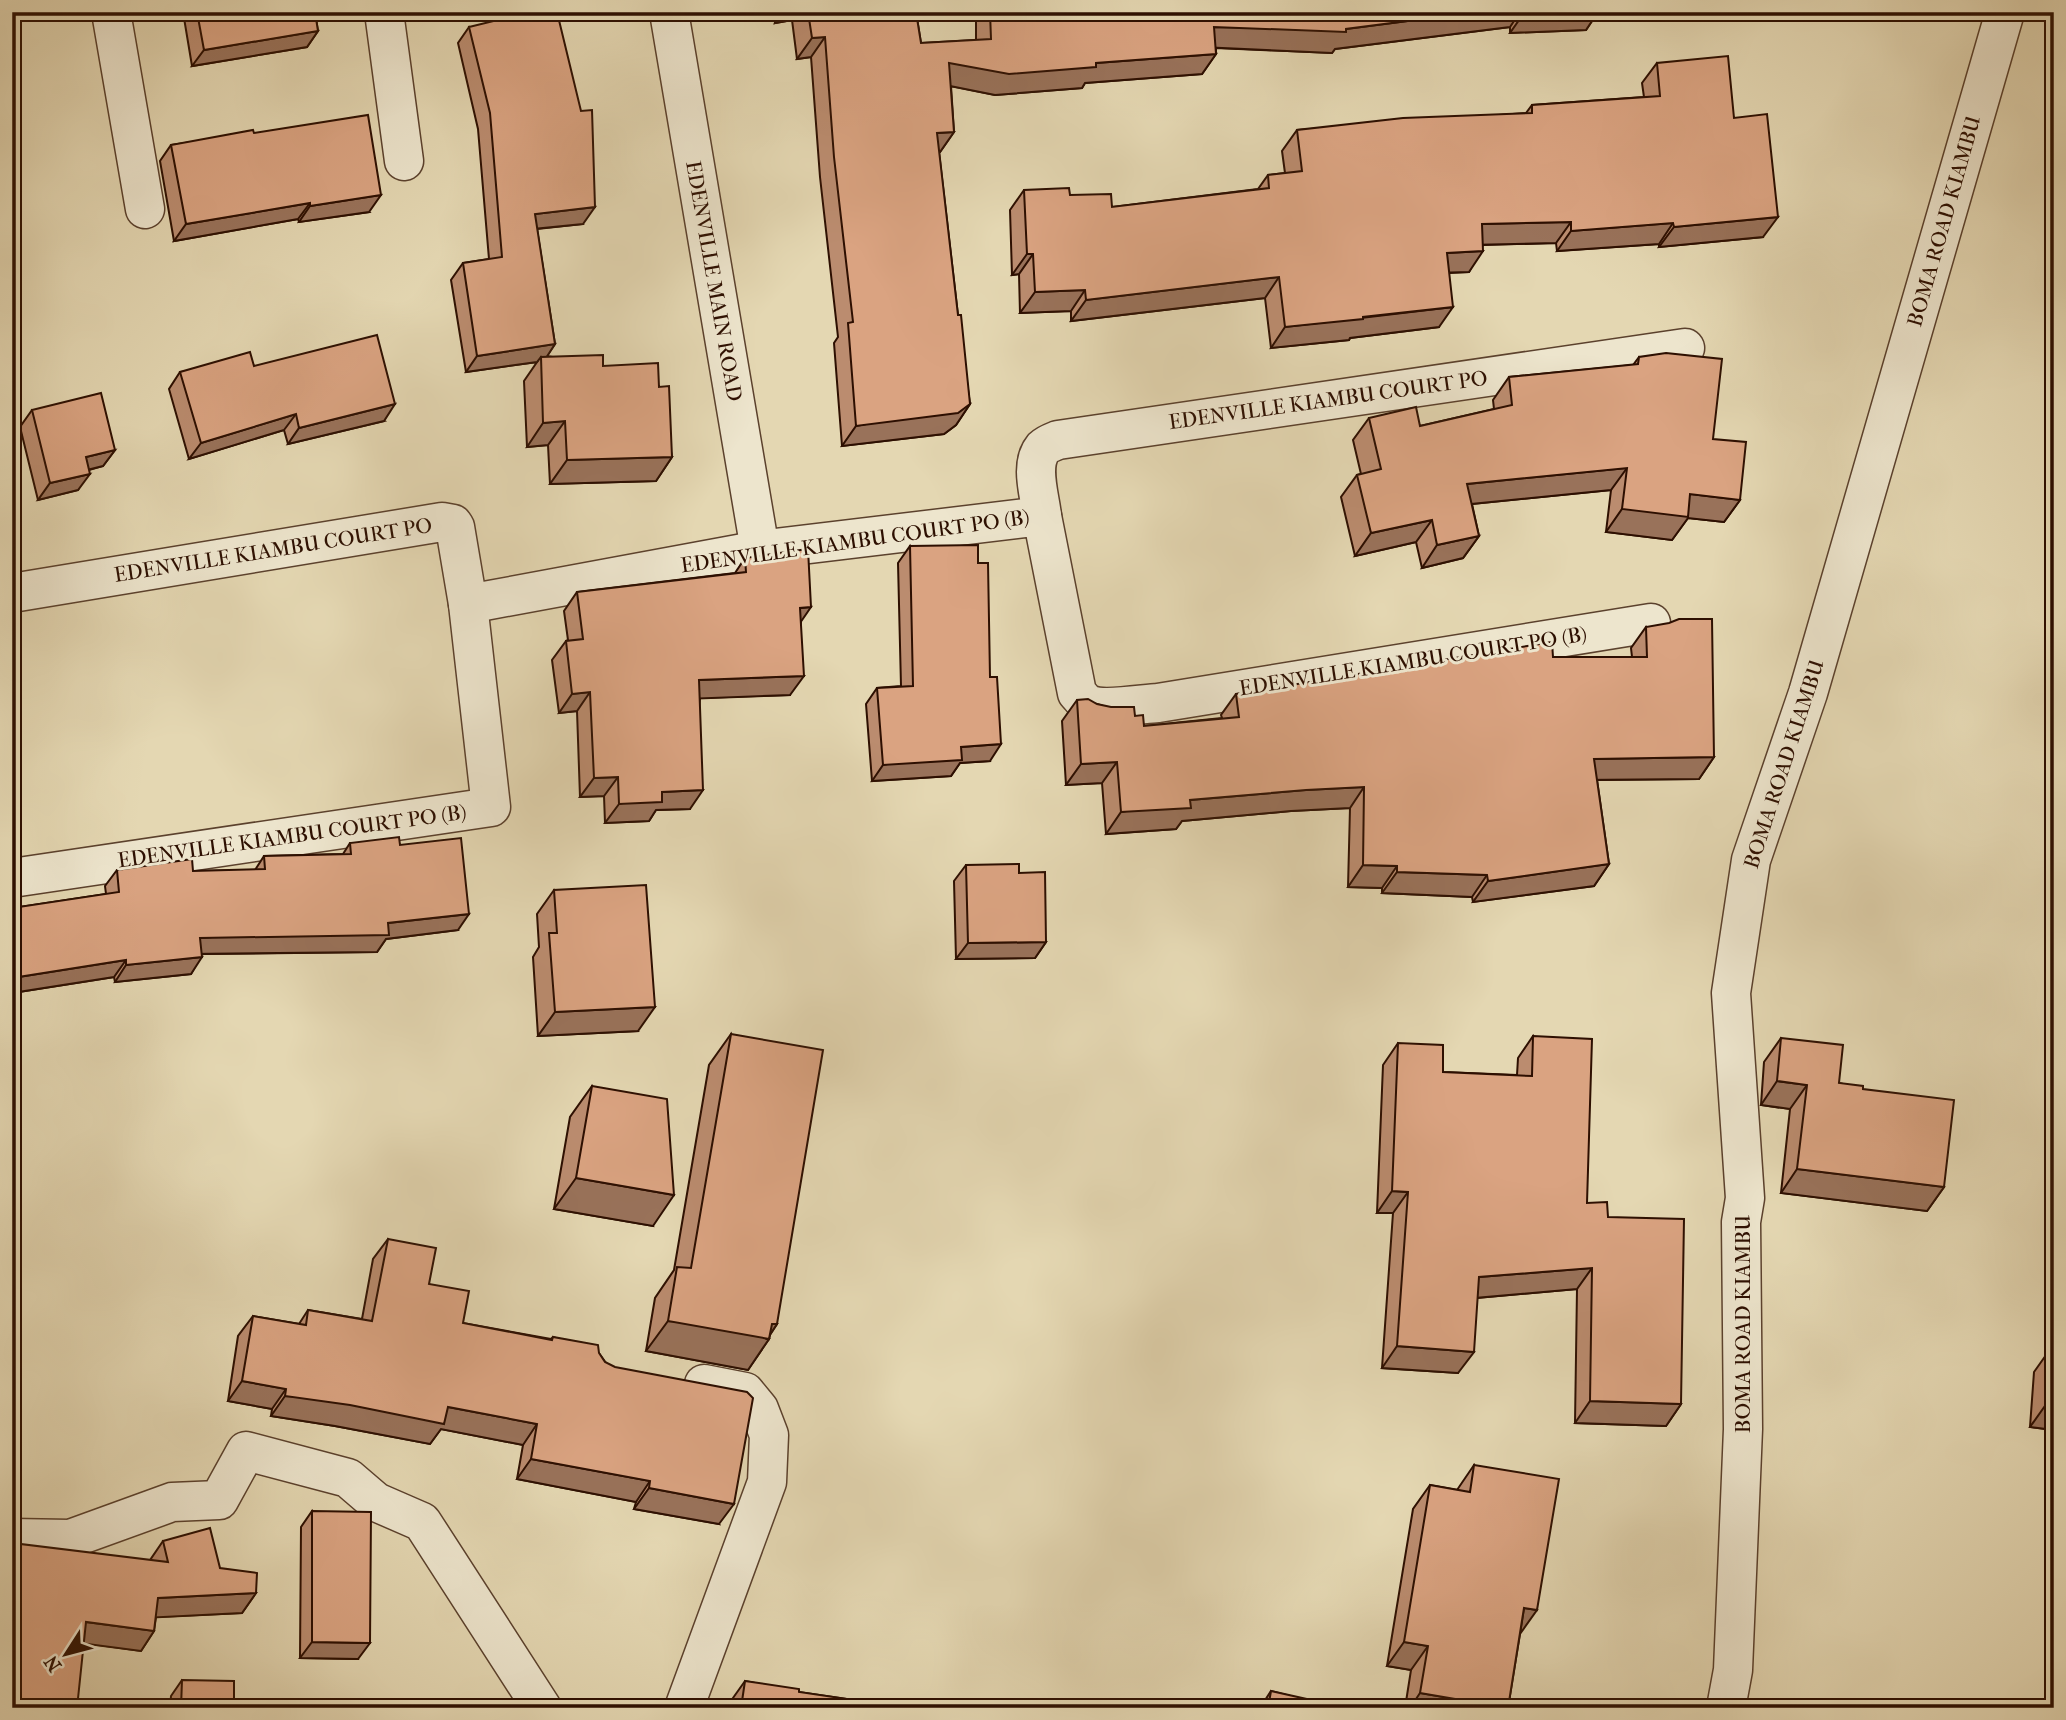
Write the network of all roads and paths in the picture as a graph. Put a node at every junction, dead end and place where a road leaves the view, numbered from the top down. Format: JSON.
{"nodes":[{"id":1,"x":111,"y":12,"type":"edge"},
{"id":2,"x":383,"y":12,"type":"edge"},
{"id":3,"x":668,"y":12,"type":"edge"},
{"id":4,"x":2004,"y":12,"type":"edge"},
{"id":5,"x":404,"y":160,"type":"dead end"},
{"id":6,"x":145,"y":209,"type":"dead end"},
{"id":7,"x":1685,"y":348,"type":"dead end"},
{"id":8,"x":1042,"y":516,"type":"junction"},
{"id":9,"x":760,"y":550,"type":"junction"},
{"id":10,"x":12,"y":593,"type":"edge"},
{"id":11,"x":468,"y":604,"type":"junction"},
{"id":12,"x":1651,"y":623,"type":"edge"},
{"id":13,"x":12,"y":878,"type":"edge"},
{"id":14,"x":669,"y":1378,"type":"edge"},
{"id":15,"x":12,"y":1538,"type":"edge"},
{"id":16,"x":541,"y":1708,"type":"edge"},
{"id":17,"x":684,"y":1708,"type":"edge"},
{"id":18,"x":1726,"y":1708,"type":"edge"}],
"edges":[{"from":1,"to":6,"type":"street"},
{"from":2,"to":5,"type":"street"},
{"from":3,"to":9,"type":"street","name":"EDENVILLE MAIN ROAD"},
{"from":4,"to":18,"type":"street","name":"BOMA ROAD KIAMBU"},
{"from":7,"to":8,"type":"street","name":"EDENVILLE KIAMBU COURT PO"},
{"from":8,"to":9,"type":"street","name":"EDENVILLE KIAMBU COURT PO (B)"},
{"from":8,"to":12,"type":"street","name":"EDENVILLE KIAMBU COURT PO (B)"},
{"from":9,"to":11,"type":"street","name":"EDENVILLE KIAMBU COURT PO (B)"},
{"from":10,"to":11,"type":"street","name":"EDENVILLE KIAMBU COURT PO"},
{"from":11,"to":13,"type":"street","name":"EDENVILLE KIAMBU COURT PO (B)"},
{"from":14,"to":17,"type":"street"},
{"from":15,"to":16,"type":"street"}]}
